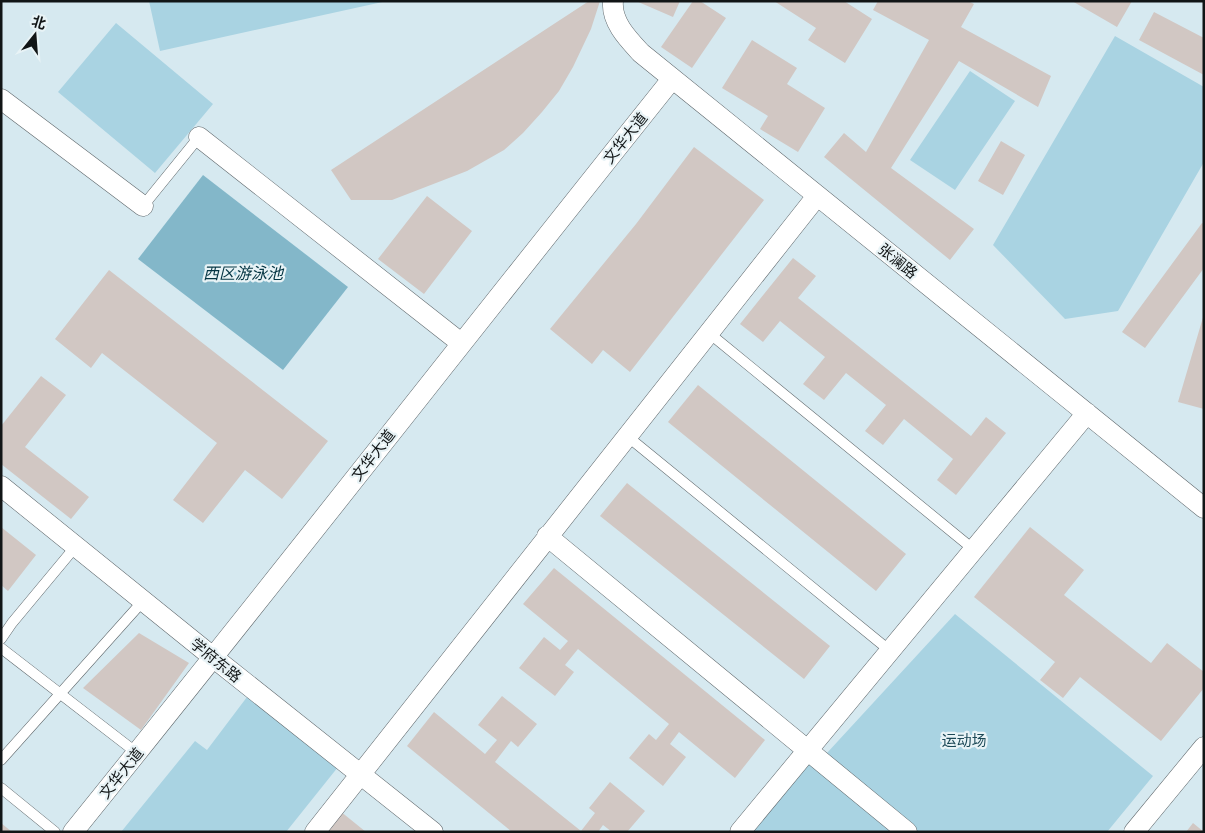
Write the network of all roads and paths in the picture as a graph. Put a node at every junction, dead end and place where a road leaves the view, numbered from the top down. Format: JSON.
{"nodes":[{"id":1,"x":613,"y":1,"type":"edge"},
{"id":2,"x":672,"y":79,"type":"junction"},
{"id":3,"x":1,"y":99,"type":"edge"},
{"id":4,"x":199,"y":137,"type":"joint"},
{"id":5,"x":817,"y":196,"type":"junction"},
{"id":6,"x":143,"y":206,"type":"joint"},
{"id":7,"x":708,"y":334,"type":"junction"},
{"id":8,"x":461,"y":343,"type":"junction"},
{"id":9,"x":1087,"y":413,"type":"junction"},
{"id":10,"x":627,"y":436,"type":"junction"},
{"id":11,"x":1,"y":486,"type":"edge"},
{"id":12,"x":1204,"y":508,"type":"edge"},
{"id":13,"x":547,"y":536,"type":"junction"},
{"id":14,"x":76,"y":546,"type":"junction"},
{"id":15,"x":973,"y":549,"type":"junction"},
{"id":16,"x":143,"y":601,"type":"junction"},
{"id":17,"x":1,"y":639,"type":"edge"},
{"id":18,"x":1,"y":648,"type":"edge"},
{"id":19,"x":888,"y":650,"type":"junction"},
{"id":20,"x":214,"y":658,"type":"junction"},
{"id":21,"x":60,"y":693,"type":"junction"},
{"id":22,"x":1204,"y":747,"type":"edge"},
{"id":23,"x":807,"y":751,"type":"junction"},
{"id":24,"x":138,"y":752,"type":"junction"},
{"id":25,"x":1,"y":760,"type":"edge"},
{"id":26,"x":360,"y":774,"type":"junction"},
{"id":27,"x":1,"y":788,"type":"edge"},
{"id":28,"x":55,"y":832,"type":"edge"},
{"id":29,"x":74,"y":832,"type":"edge"},
{"id":30,"x":315,"y":832,"type":"edge"},
{"id":31,"x":433,"y":832,"type":"edge"},
{"id":32,"x":740,"y":832,"type":"edge"},
{"id":33,"x":906,"y":832,"type":"edge"},
{"id":34,"x":1134,"y":832,"type":"edge"}],
"edges":[{"from":1,"to":2,"type":"street","name":"张澜路"},
{"from":2,"to":5,"type":"street","name":"张澜路"},
{"from":2,"to":8,"type":"street","name":"文华大道"},
{"from":3,"to":6,"type":"street"},
{"from":4,"to":6,"type":"lane"},
{"from":4,"to":8,"type":"street"},
{"from":5,"to":7,"type":"street"},
{"from":5,"to":9,"type":"street","name":"张澜路"},
{"from":7,"to":10,"type":"street"},
{"from":7,"to":15,"type":"lane"},
{"from":8,"to":20,"type":"street","name":"文华大道"},
{"from":9,"to":12,"type":"street","name":"张澜路"},
{"from":9,"to":15,"type":"street"},
{"from":10,"to":13,"type":"street"},
{"from":10,"to":19,"type":"lane"},
{"from":11,"to":14,"type":"street","name":"学府东路"},
{"from":13,"to":23,"type":"street"},
{"from":13,"to":26,"type":"street"},
{"from":14,"to":16,"type":"street","name":"学府东路"},
{"from":14,"to":17,"type":"lane"},
{"from":15,"to":19,"type":"street"},
{"from":16,"to":20,"type":"street","name":"学府东路"},
{"from":16,"to":21,"type":"lane"},
{"from":18,"to":21,"type":"lane"},
{"from":19,"to":23,"type":"street"},
{"from":20,"to":24,"type":"street","name":"文华大道"},
{"from":20,"to":26,"type":"street","name":"学府东路"},
{"from":21,"to":24,"type":"lane"},
{"from":21,"to":25,"type":"lane"},
{"from":22,"to":34,"type":"street"},
{"from":23,"to":32,"type":"street"},
{"from":23,"to":33,"type":"street"},
{"from":24,"to":29,"type":"street","name":"文华大道"},
{"from":26,"to":30,"type":"street"},
{"from":26,"to":31,"type":"street","name":"学府东路"},
{"from":27,"to":28,"type":"lane"}]}
